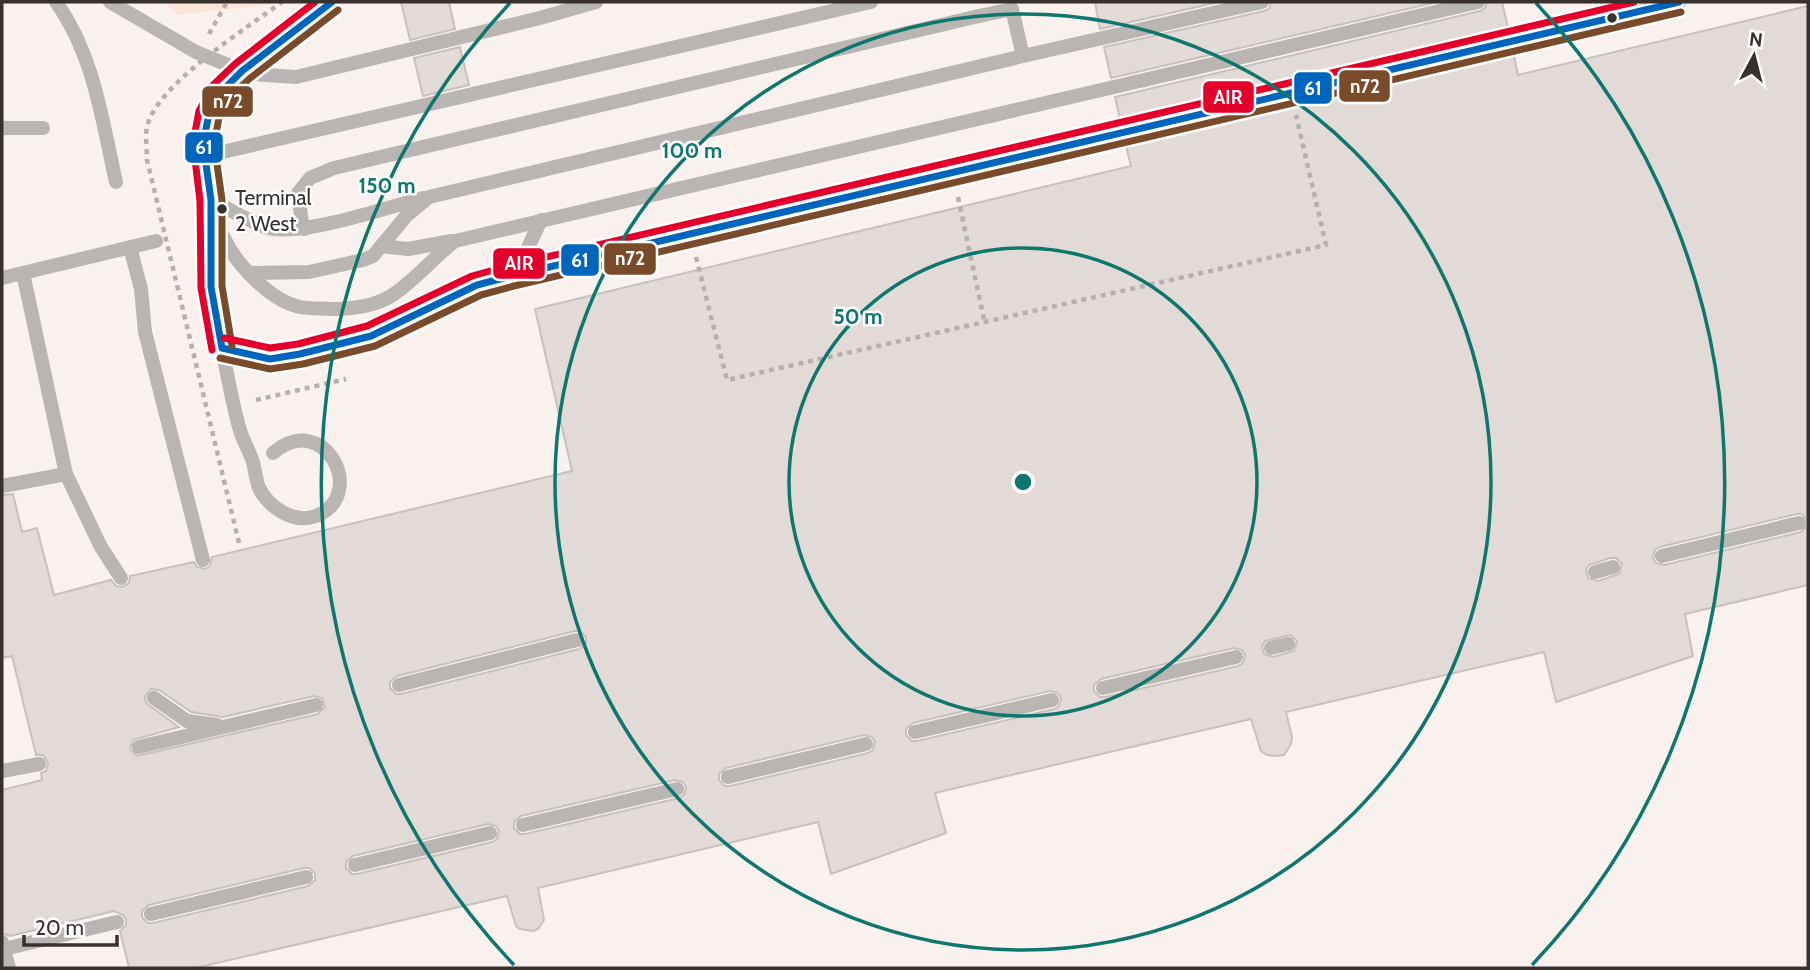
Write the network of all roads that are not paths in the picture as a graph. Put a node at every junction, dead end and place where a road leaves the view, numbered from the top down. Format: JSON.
{"nodes":[{"id":1,"x":56,"y":2,"type":"edge"},
{"id":2,"x":110,"y":2,"type":"edge"},
{"id":3,"x":332,"y":2,"type":"edge"},
{"id":4,"x":596,"y":2,"type":"edge"},
{"id":5,"x":871,"y":2,"type":"edge"},
{"id":6,"x":1262,"y":2,"type":"edge"},
{"id":7,"x":1478,"y":2,"type":"edge"},
{"id":8,"x":1679,"y":2,"type":"edge"},
{"id":9,"x":1012,"y":5,"type":"edge"},
{"id":10,"x":1023,"y":55,"type":"junction"},
{"id":11,"x":2,"y":128,"type":"edge"},
{"id":12,"x":43,"y":128,"type":"dead end"},
{"id":13,"x":205,"y":156,"type":"junction"},
{"id":14,"x":116,"y":182,"type":"dead end"},
{"id":15,"x":429,"y":197,"type":"junction"},
{"id":16,"x":211,"y":200,"type":"junction"},
{"id":17,"x":541,"y":220,"type":"junction"},
{"id":18,"x":305,"y":229,"type":"junction"},
{"id":19,"x":156,"y":241,"type":"dead end"},
{"id":20,"x":455,"y":241,"type":"junction"},
{"id":21,"x":381,"y":246,"type":"junction"},
{"id":22,"x":130,"y":247,"type":"junction"},
{"id":23,"x":23,"y":273,"type":"junction"},
{"id":24,"x":248,"y":273,"type":"junction"},
{"id":25,"x":511,"y":276,"type":"junction"},
{"id":26,"x":2,"y":278,"type":"edge"},
{"id":27,"x":222,"y":348,"type":"junction"},
{"id":28,"x":273,"y":453,"type":"dead end"},
{"id":29,"x":66,"y":474,"type":"junction"},
{"id":30,"x":2,"y":486,"type":"edge"},
{"id":31,"x":1798,"y":523,"type":"dead end"},
{"id":32,"x":1662,"y":556,"type":"dead end"},
{"id":33,"x":204,"y":559,"type":"dead end"},
{"id":34,"x":1613,"y":567,"type":"dead end"},
{"id":35,"x":1595,"y":572,"type":"dead end"},
{"id":36,"x":121,"y":578,"type":"dead end"},
{"id":37,"x":577,"y":640,"type":"dead end"},
{"id":38,"x":1288,"y":644,"type":"dead end"},
{"id":39,"x":1271,"y":648,"type":"dead end"},
{"id":40,"x":1236,"y":657,"type":"dead end"},
{"id":41,"x":399,"y":685,"type":"dead end"},
{"id":42,"x":1103,"y":688,"type":"dead end"},
{"id":43,"x":154,"y":698,"type":"dead end"},
{"id":44,"x":1052,"y":700,"type":"dead end"},
{"id":45,"x":316,"y":705,"type":"dead end"},
{"id":46,"x":225,"y":726,"type":"junction"},
{"id":47,"x":915,"y":732,"type":"dead end"},
{"id":48,"x":866,"y":744,"type":"dead end"},
{"id":49,"x":139,"y":747,"type":"dead end"},
{"id":50,"x":38,"y":764,"type":"dead end"},
{"id":51,"x":2,"y":771,"type":"edge"},
{"id":52,"x":729,"y":777,"type":"dead end"},
{"id":53,"x":677,"y":789,"type":"dead end"},
{"id":54,"x":523,"y":825,"type":"dead end"},
{"id":55,"x":490,"y":833,"type":"dead end"},
{"id":56,"x":355,"y":865,"type":"dead end"},
{"id":57,"x":306,"y":877,"type":"dead end"},
{"id":58,"x":151,"y":914,"type":"dead end"},
{"id":59,"x":117,"y":922,"type":"dead end"},
{"id":60,"x":3,"y":945,"type":"edge"},
{"id":61,"x":9,"y":968,"type":"edge"}],
"edges":[{"from":1,"to":14,"type":"lane"},
{"from":2,"to":4,"type":"lane"},
{"from":3,"to":13,"type":"lane","bridge":true},
{"from":5,"to":13,"type":"lane","bridge":true},
{"from":6,"to":10,"type":"lane","bridge":true},
{"from":7,"to":17,"type":"lane","bridge":true},
{"from":8,"to":25,"type":"lane","bridge":true},
{"from":9,"to":10,"type":"lane"},
{"from":9,"to":18,"type":"lane","bridge":true},
{"from":10,"to":15,"type":"lane","bridge":true},
{"from":11,"to":12,"type":"lane"},
{"from":13,"to":16,"type":"lane"},
{"from":15,"to":18,"type":"lane","bridge":true},
{"from":15,"to":21,"type":"lane","bridge":true},
{"from":16,"to":18,"type":"lane","bridge":true},
{"from":16,"to":24,"type":"lane","bridge":true},
{"from":16,"to":27,"type":"lane","bridge":true},
{"from":17,"to":20,"type":"lane","bridge":true},
{"from":17,"to":25,"type":"lane"},
{"from":19,"to":22,"type":"lane"},
{"from":20,"to":21,"type":"lane","bridge":true},
{"from":20,"to":24,"type":"lane","bridge":true},
{"from":21,"to":24,"type":"lane","bridge":true},
{"from":22,"to":23,"type":"lane"},
{"from":22,"to":33,"type":"lane"},
{"from":23,"to":26,"type":"lane"},
{"from":23,"to":29,"type":"lane"},
{"from":25,"to":27,"type":"lane","bridge":true},
{"from":27,"to":28,"type":"lane","bridge":true},
{"from":29,"to":30,"type":"lane"},
{"from":29,"to":36,"type":"lane"},
{"from":31,"to":32,"type":"lane"},
{"from":34,"to":35,"type":"lane"},
{"from":37,"to":41,"type":"lane"},
{"from":38,"to":39,"type":"lane"},
{"from":40,"to":42,"type":"lane"},
{"from":43,"to":46,"type":"lane"},
{"from":44,"to":47,"type":"lane"},
{"from":45,"to":46,"type":"lane"},
{"from":46,"to":49,"type":"lane"},
{"from":48,"to":52,"type":"lane"},
{"from":50,"to":51,"type":"lane"},
{"from":53,"to":54,"type":"lane"},
{"from":55,"to":56,"type":"lane"},
{"from":57,"to":58,"type":"lane"},
{"from":59,"to":60,"type":"lane"},
{"from":60,"to":61,"type":"lane"}]}
